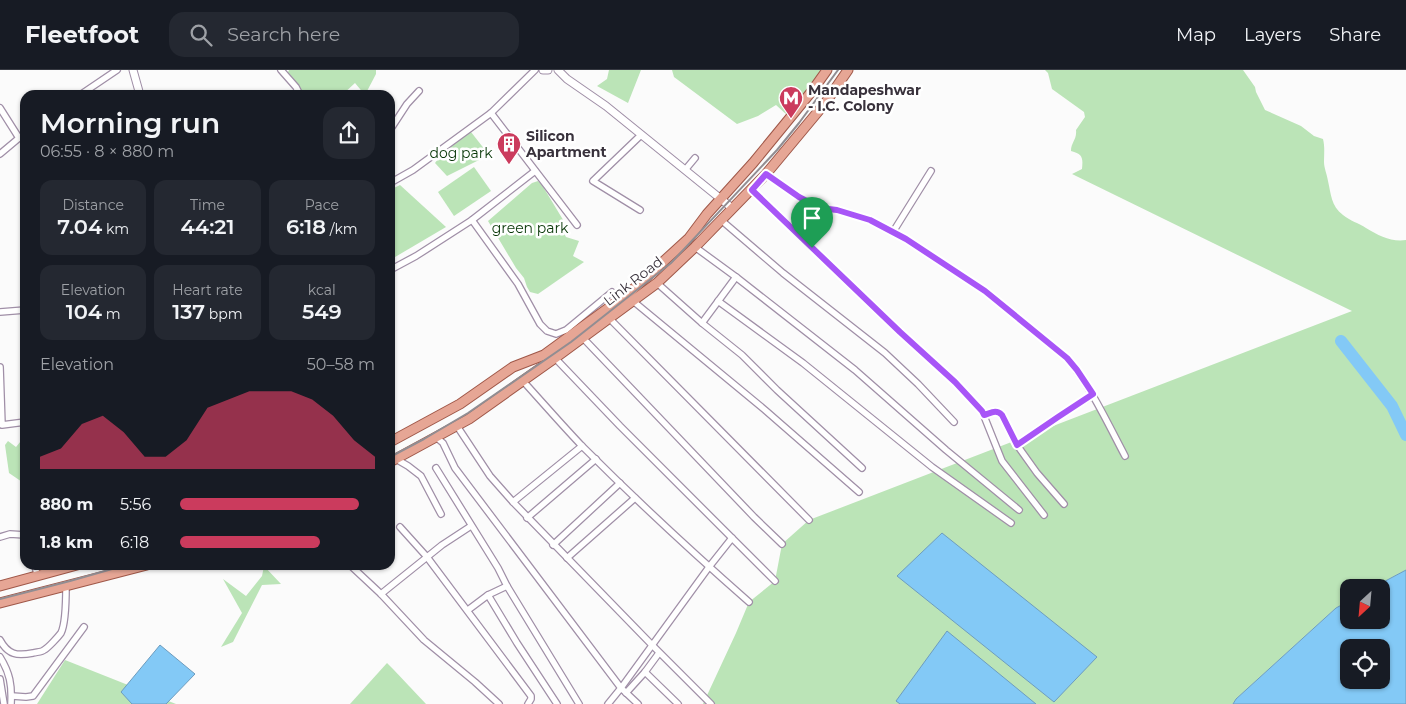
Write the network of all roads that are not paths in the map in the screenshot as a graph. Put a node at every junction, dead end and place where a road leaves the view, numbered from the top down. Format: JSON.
{"nodes":[{"id":1,"x":117,"y":70,"type":"edge"},
{"id":2,"x":133,"y":70,"type":"edge"},
{"id":3,"x":281,"y":70,"type":"edge"},
{"id":4,"x":535,"y":70,"type":"edge"},
{"id":5,"x":543,"y":70,"type":"edge"},
{"id":6,"x":548,"y":70,"type":"edge"},
{"id":7,"x":558,"y":70,"type":"edge"},
{"id":8,"x":827,"y":70,"type":"edge"},
{"id":9,"x":848,"y":70,"type":"edge"},
{"id":10,"x":87,"y":90,"type":"edge"},
{"id":11,"x":139,"y":90,"type":"edge"},
{"id":12,"x":298,"y":90,"type":"edge"},
{"id":13,"x":419,"y":92,"type":"dead end"},
{"id":14,"x":0,"y":108,"type":"edge"},
{"id":15,"x":491,"y":113,"type":"junction"},
{"id":16,"x":395,"y":122,"type":"edge"},
{"id":17,"x":641,"y":136,"type":"junction"},
{"id":18,"x":19,"y":138,"type":"joint"},
{"id":19,"x":0,"y":154,"type":"edge"},
{"id":20,"x":696,"y":159,"type":"dead end"},
{"id":21,"x":535,"y":171,"type":"junction"},
{"id":22,"x":686,"y":171,"type":"junction"},
{"id":23,"x":931,"y":171,"type":"dead end"},
{"id":24,"x":766,"y":174,"type":"junction"},
{"id":25,"x":395,"y":180,"type":"edge"},
{"id":26,"x":752,"y":190,"type":"junction"},
{"id":27,"x":721,"y":198,"type":"junction"},
{"id":28,"x":732,"y":208,"type":"junction"},
{"id":29,"x":640,"y":210,"type":"dead end"},
{"id":30,"x":472,"y":220,"type":"junction"},
{"id":31,"x":721,"y":220,"type":"junction"},
{"id":32,"x":577,"y":225,"type":"dead end"},
{"id":33,"x":893,"y":232,"type":"junction"},
{"id":34,"x":694,"y":247,"type":"junction"},
{"id":35,"x":395,"y":267,"type":"edge"},
{"id":36,"x":736,"y":277,"type":"junction"},
{"id":37,"x":657,"y":283,"type":"junction"},
{"id":38,"x":612,"y":292,"type":"dead end"},
{"id":39,"x":633,"y":301,"type":"junction"},
{"id":40,"x":718,"y":301,"type":"junction"},
{"id":41,"x":20,"y":310,"type":"edge"},
{"id":42,"x":0,"y":312,"type":"edge"},
{"id":43,"x":609,"y":318,"type":"junction"},
{"id":44,"x":702,"y":323,"type":"junction"},
{"id":45,"x":583,"y":338,"type":"junction"},
{"id":46,"x":555,"y":358,"type":"junction"},
{"id":47,"x":0,"y":367,"type":"edge"},
{"id":48,"x":523,"y":381,"type":"junction"},
{"id":49,"x":1093,"y":394,"type":"junction"},
{"id":50,"x":984,"y":415,"type":"junction"},
{"id":51,"x":954,"y":422,"type":"dead end"},
{"id":52,"x":20,"y":423,"type":"edge"},
{"id":53,"x":1,"y":425,"type":"edge"},
{"id":54,"x":457,"y":426,"type":"junction"},
{"id":55,"x":436,"y":437,"type":"junction"},
{"id":56,"x":395,"y":439,"type":"edge"},
{"id":57,"x":1017,"y":445,"type":"junction"},
{"id":58,"x":582,"y":446,"type":"junction"},
{"id":59,"x":1125,"y":456,"type":"dead end"},
{"id":60,"x":596,"y":459,"type":"junction"},
{"id":61,"x":395,"y":460,"type":"edge"},
{"id":62,"x":395,"y":462,"type":"edge"},
{"id":63,"x":436,"y":468,"type":"dead end"},
{"id":64,"x":862,"y":468,"type":"dead end"},
{"id":65,"x":620,"y":483,"type":"junction"},
{"id":66,"x":859,"y":492,"type":"dead end"},
{"id":67,"x":635,"y":498,"type":"junction"},
{"id":68,"x":513,"y":502,"type":"junction"},
{"id":69,"x":1064,"y":504,"type":"dead end"},
{"id":70,"x":1019,"y":510,"type":"dead end"},
{"id":71,"x":441,"y":514,"type":"dead end"},
{"id":72,"x":1044,"y":515,"type":"dead end"},
{"id":73,"x":527,"y":518,"type":"junction"},
{"id":74,"x":809,"y":520,"type":"dead end"},
{"id":75,"x":1011,"y":523,"type":"dead end"},
{"id":76,"x":471,"y":526,"type":"junction"},
{"id":77,"x":400,"y":527,"type":"dead end"},
{"id":78,"x":20,"y":535,"type":"edge"},
{"id":79,"x":0,"y":537,"type":"edge"},
{"id":80,"x":732,"y":538,"type":"junction"},
{"id":81,"x":782,"y":544,"type":"dead end"},
{"id":82,"x":553,"y":545,"type":"junction"},
{"id":83,"x":427,"y":557,"type":"junction"},
{"id":84,"x":567,"y":558,"type":"junction"},
{"id":85,"x":709,"y":567,"type":"junction"},
{"id":86,"x":36,"y":570,"type":"edge"},
{"id":87,"x":57,"y":570,"type":"edge"},
{"id":88,"x":128,"y":570,"type":"edge"},
{"id":89,"x":355,"y":570,"type":"edge"},
{"id":90,"x":37,"y":575,"type":"junction"},
{"id":91,"x":774,"y":581,"type":"dead end"},
{"id":92,"x":0,"y":586,"type":"edge"},
{"id":93,"x":66,"y":586,"type":"junction"},
{"id":94,"x":507,"y":586,"type":"junction"},
{"id":95,"x":381,"y":594,"type":"junction"},
{"id":96,"x":488,"y":595,"type":"junction"},
{"id":97,"x":749,"y":602,"type":"dead end"},
{"id":98,"x":0,"y":603,"type":"edge"},
{"id":99,"x":468,"y":610,"type":"junction"},
{"id":100,"x":84,"y":627,"type":"dead end"},
{"id":101,"x":0,"y":640,"type":"edge"},
{"id":102,"x":652,"y":645,"type":"junction"},
{"id":103,"x":660,"y":653,"type":"junction"},
{"id":104,"x":0,"y":657,"type":"edge"},
{"id":105,"x":7,"y":669,"type":"junction"},
{"id":106,"x":645,"y":672,"type":"junction"},
{"id":107,"x":0,"y":673,"type":"edge"},
{"id":108,"x":0,"y":679,"type":"edge"},
{"id":109,"x":623,"y":690,"type":"junction"},
{"id":110,"x":12,"y":696,"type":"junction"},
{"id":111,"x":4,"y":704,"type":"edge"},
{"id":112,"x":12,"y":704,"type":"edge"},
{"id":113,"x":499,"y":704,"type":"edge"},
{"id":114,"x":528,"y":704,"type":"edge"},
{"id":115,"x":557,"y":704,"type":"edge"},
{"id":116,"x":579,"y":704,"type":"edge"},
{"id":117,"x":608,"y":704,"type":"edge"},
{"id":118,"x":638,"y":704,"type":"edge"},
{"id":119,"x":678,"y":704,"type":"edge"},
{"id":120,"x":712,"y":704,"type":"edge"}],
"edges":[{"from":1,"to":10,"type":"street"},
{"from":2,"to":11,"type":"street"},
{"from":3,"to":12,"type":"street"},
{"from":4,"to":15,"type":"street"},
{"from":5,"to":6,"type":"street"},
{"from":7,"to":17,"type":"street"},
{"from":8,"to":27,"type":"main road","name":"Link Road"},
{"from":9,"to":24,"type":"main road","name":"Link Road"},
{"from":13,"to":16,"type":"street"},
{"from":14,"to":18,"type":"street"},
{"from":15,"to":21,"type":"street"},
{"from":15,"to":25,"type":"street"},
{"from":17,"to":22,"type":"street"},
{"from":17,"to":29,"type":"street"},
{"from":18,"to":19,"type":"street"},
{"from":20,"to":22,"type":"street"},
{"from":21,"to":30,"type":"street"},
{"from":21,"to":32,"type":"street"},
{"from":22,"to":27,"type":"street"},
{"from":23,"to":33,"type":"street"},
{"from":24,"to":26,"type":"main road","name":"Link Road"},
{"from":24,"to":33,"type":"street"},
{"from":26,"to":28,"type":"main road","name":"Link Road"},
{"from":26,"to":50,"type":"street"},
{"from":27,"to":28,"type":"street"},
{"from":27,"to":56,"type":"main road","name":"Link Road"},
{"from":28,"to":31,"type":"main road","name":"Link Road"},
{"from":30,"to":35,"type":"street"},
{"from":30,"to":38,"type":"street"},
{"from":31,"to":34,"type":"main road","name":"Link Road"},
{"from":31,"to":51,"type":"street"},
{"from":33,"to":49,"type":"street"},
{"from":34,"to":36,"type":"street"},
{"from":34,"to":37,"type":"main road","name":"Link Road"},
{"from":36,"to":40,"type":"street"},
{"from":36,"to":70,"type":"street"},
{"from":37,"to":39,"type":"main road","name":"Link Road"},
{"from":37,"to":44,"type":"street"},
{"from":39,"to":43,"type":"main road","name":"Link Road"},
{"from":39,"to":66,"type":"street"},
{"from":40,"to":44,"type":"street"},
{"from":40,"to":75,"type":"street"},
{"from":41,"to":42,"type":"street"},
{"from":43,"to":45,"type":"main road","name":"Link Road"},
{"from":43,"to":74,"type":"street"},
{"from":44,"to":64,"type":"street"},
{"from":45,"to":46,"type":"main road","name":"Link Road"},
{"from":45,"to":81,"type":"street"},
{"from":46,"to":48,"type":"main road","name":"Link Road"},
{"from":46,"to":80,"type":"street"},
{"from":47,"to":53,"type":"street"},
{"from":48,"to":54,"type":"main road","name":"Link Road"},
{"from":48,"to":58,"type":"street"},
{"from":49,"to":57,"type":"street"},
{"from":49,"to":59,"type":"street"},
{"from":50,"to":57,"type":"street"},
{"from":50,"to":72,"type":"street"},
{"from":52,"to":53,"type":"street"},
{"from":54,"to":55,"type":"main road","name":"Link Road"},
{"from":54,"to":68,"type":"street"},
{"from":55,"to":61,"type":"main road","name":"Link Road"},
{"from":55,"to":109,"type":"street"},
{"from":57,"to":69,"type":"street"},
{"from":58,"to":60,"type":"street"},
{"from":58,"to":68,"type":"street"},
{"from":60,"to":65,"type":"street"},
{"from":60,"to":73,"type":"street"},
{"from":62,"to":71,"type":"street"},
{"from":63,"to":76,"type":"street"},
{"from":65,"to":67,"type":"street"},
{"from":65,"to":82,"type":"street"},
{"from":67,"to":84,"type":"street"},
{"from":67,"to":85,"type":"street"},
{"from":68,"to":73,"type":"street"},
{"from":73,"to":82,"type":"street"},
{"from":76,"to":83,"type":"street"},
{"from":76,"to":94,"type":"street"},
{"from":77,"to":83,"type":"street"},
{"from":78,"to":79,"type":"street"},
{"from":80,"to":85,"type":"street"},
{"from":80,"to":91,"type":"street"},
{"from":82,"to":84,"type":"street"},
{"from":83,"to":95,"type":"street"},
{"from":83,"to":99,"type":"street"},
{"from":84,"to":102,"type":"street"},
{"from":85,"to":97,"type":"street"},
{"from":85,"to":102,"type":"street"},
{"from":86,"to":90,"type":"street"},
{"from":87,"to":90,"type":"main road"},
{"from":88,"to":93,"type":"main road"},
{"from":89,"to":95,"type":"street"},
{"from":90,"to":92,"type":"main road"},
{"from":93,"to":98,"type":"main road"},
{"from":93,"to":101,"type":"street"},
{"from":94,"to":96,"type":"street"},
{"from":94,"to":116,"type":"street"},
{"from":95,"to":113,"type":"street"},
{"from":96,"to":99,"type":"street"},
{"from":96,"to":115,"type":"street"},
{"from":99,"to":114,"type":"street"},
{"from":100,"to":110,"type":"street"},
{"from":102,"to":103,"type":"street"},
{"from":102,"to":109,"type":"street"},
{"from":103,"to":106,"type":"street"},
{"from":103,"to":120,"type":"street"},
{"from":104,"to":105,"type":"street"},
{"from":105,"to":107,"type":"street"},
{"from":105,"to":110,"type":"street"},
{"from":106,"to":109,"type":"street"},
{"from":106,"to":119,"type":"street"},
{"from":108,"to":111,"type":"street"},
{"from":109,"to":117,"type":"street"},
{"from":109,"to":118,"type":"street"},
{"from":110,"to":112,"type":"street"}]}
